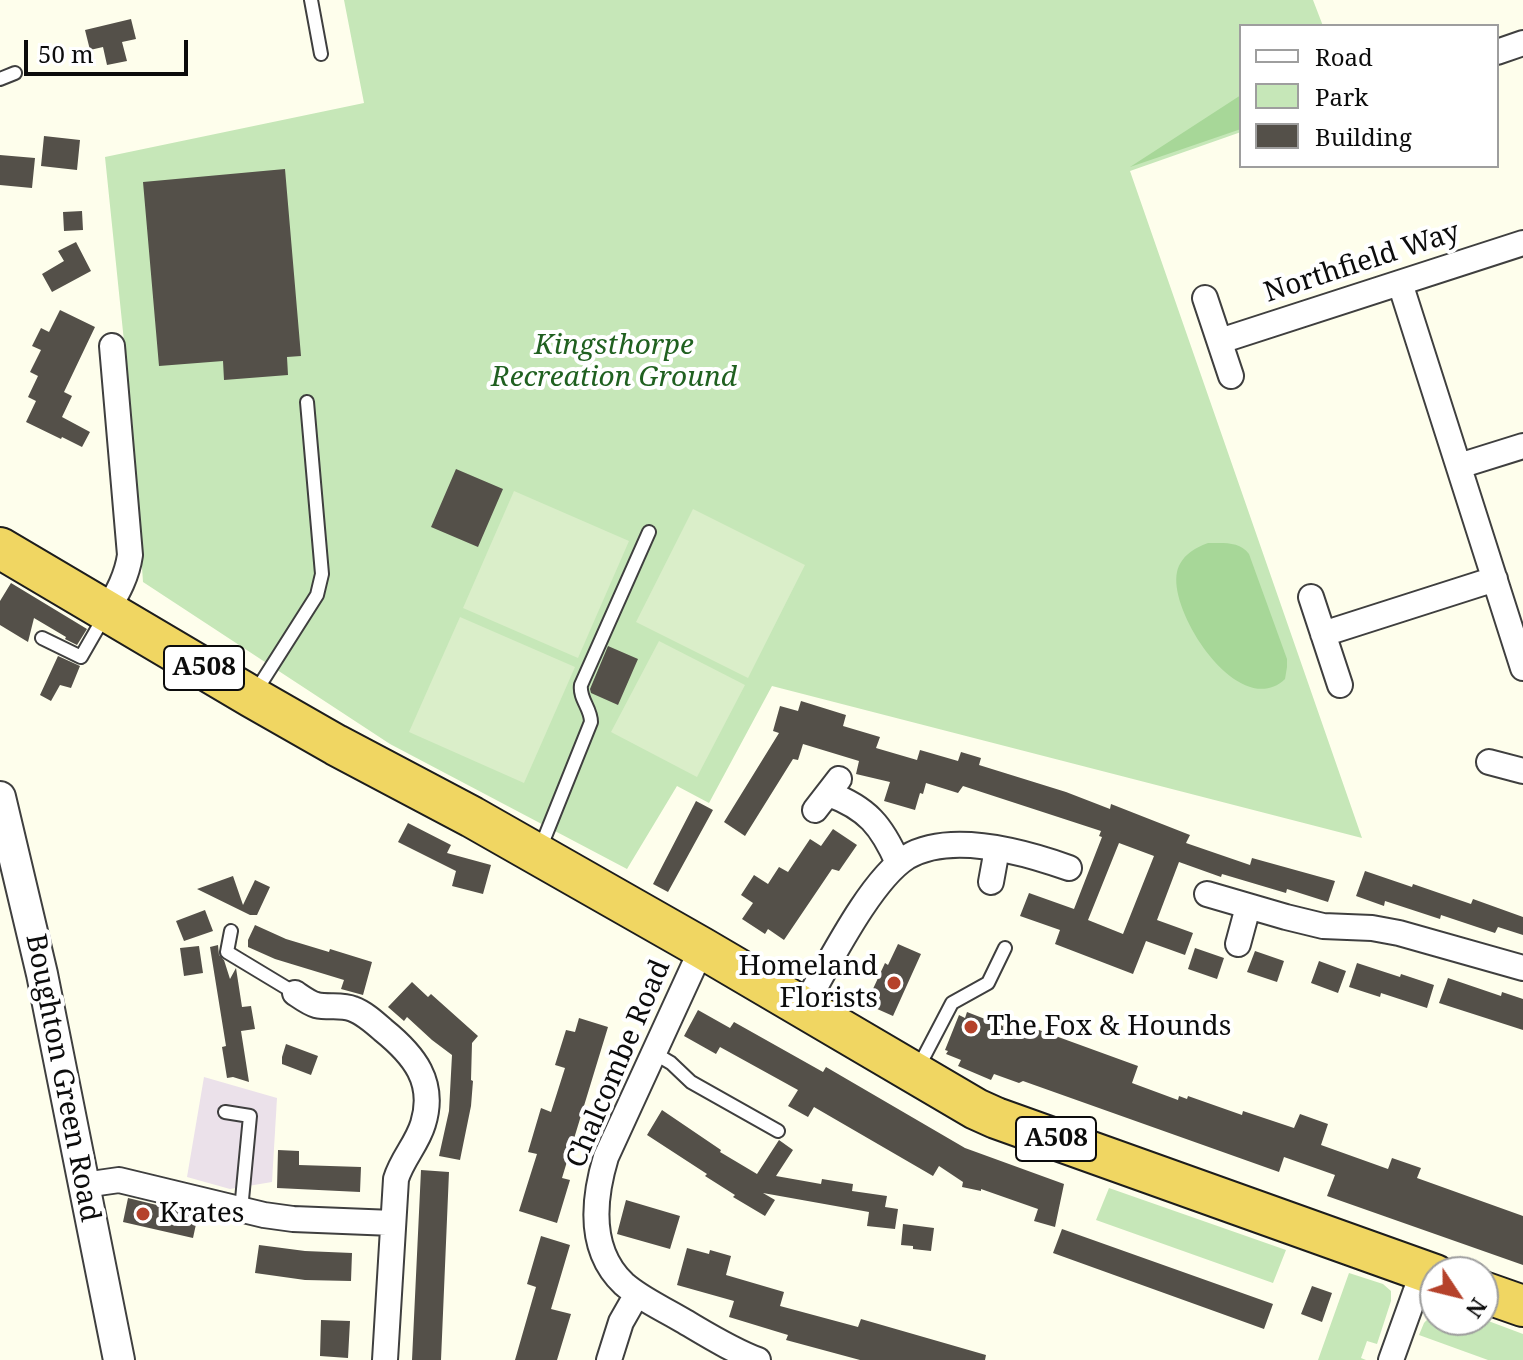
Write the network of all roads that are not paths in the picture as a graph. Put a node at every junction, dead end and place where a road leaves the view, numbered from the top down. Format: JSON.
{"nodes":[{"id":1,"x":311,"y":0,"type":"edge"},
{"id":2,"x":1523,"y":43,"type":"edge"},
{"id":3,"x":1499,"y":51,"type":"edge"},
{"id":4,"x":321,"y":54,"type":"dead end"},
{"id":5,"x":15,"y":73,"type":"dead end"},
{"id":6,"x":0,"y":79,"type":"edge"},
{"id":7,"x":1523,"y":243,"type":"edge"},
{"id":8,"x":1400,"y":283,"type":"junction"},
{"id":9,"x":1205,"y":298,"type":"dead end"},
{"id":10,"x":1220,"y":341,"type":"junction"},
{"id":11,"x":112,"y":346,"type":"dead end"},
{"id":12,"x":1231,"y":376,"type":"dead end"},
{"id":13,"x":307,"y":402,"type":"dead end"},
{"id":14,"x":1523,"y":446,"type":"edge"},
{"id":15,"x":1459,"y":466,"type":"junction"},
{"id":16,"x":649,"y":532,"type":"dead end"},
{"id":17,"x":0,"y":548,"type":"edge"},
{"id":18,"x":1495,"y":579,"type":"junction"},
{"id":19,"x":1311,"y":597,"type":"dead end"},
{"id":20,"x":107,"y":611,"type":"junction"},
{"id":21,"x":1518,"y":633,"type":"edge"},
{"id":22,"x":1323,"y":634,"type":"junction"},
{"id":23,"x":42,"y":638,"type":"dead end"},
{"id":24,"x":1523,"y":668,"type":"edge"},
{"id":25,"x":1340,"y":685,"type":"dead end"},
{"id":26,"x":252,"y":697,"type":"junction"},
{"id":27,"x":1489,"y":762,"type":"dead end"},
{"id":28,"x":1523,"y":771,"type":"edge"},
{"id":29,"x":827,"y":794,"type":"dead end"},
{"id":30,"x":0,"y":797,"type":"edge"},
{"id":31,"x":997,"y":849,"type":"junction"},
{"id":32,"x":537,"y":855,"type":"junction"},
{"id":33,"x":898,"y":863,"type":"junction"},
{"id":34,"x":1069,"y":868,"type":"dead end"},
{"id":35,"x":991,"y":882,"type":"dead end"},
{"id":36,"x":1207,"y":894,"type":"dead end"},
{"id":37,"x":1248,"y":907,"type":"junction"},
{"id":38,"x":231,"y":931,"type":"dead end"},
{"id":39,"x":1238,"y":944,"type":"dead end"},
{"id":40,"x":702,"y":948,"type":"junction"},
{"id":41,"x":1005,"y":948,"type":"dead end"},
{"id":42,"x":1523,"y":968,"type":"edge"},
{"id":43,"x":304,"y":1007,"type":"joint"},
{"id":44,"x":803,"y":1008,"type":"junction"},
{"id":45,"x":654,"y":1053,"type":"junction"},
{"id":46,"x":915,"y":1074,"type":"junction"},
{"id":47,"x":225,"y":1112,"type":"dead end"},
{"id":48,"x":778,"y":1131,"type":"dead end"},
{"id":49,"x":84,"y":1185,"type":"junction"},
{"id":50,"x":241,"y":1210,"type":"junction"},
{"id":51,"x":393,"y":1223,"type":"junction"},
{"id":52,"x":1419,"y":1269,"type":"edge"},
{"id":53,"x":637,"y":1294,"type":"junction"},
{"id":54,"x":1419,"y":1296,"type":"edge"},
{"id":55,"x":1499,"y":1298,"type":"edge"},
{"id":56,"x":1523,"y":1306,"type":"edge"},
{"id":57,"x":119,"y":1360,"type":"edge"},
{"id":58,"x":385,"y":1360,"type":"edge"},
{"id":59,"x":609,"y":1360,"type":"edge"},
{"id":60,"x":758,"y":1360,"type":"edge"},
{"id":61,"x":1391,"y":1360,"type":"edge"}],
"edges":[{"from":1,"to":4,"type":"lane"},
{"from":2,"to":3,"type":"street"},
{"from":5,"to":6,"type":"lane"},
{"from":7,"to":8,"type":"street","name":"Northfield Way"},
{"from":8,"to":10,"type":"street","name":"Northfield Way"},
{"from":8,"to":15,"type":"street"},
{"from":9,"to":10,"type":"street"},
{"from":10,"to":12,"type":"street"},
{"from":11,"to":20,"type":"street"},
{"from":13,"to":26,"type":"lane"},
{"from":14,"to":15,"type":"street"},
{"from":15,"to":18,"type":"street"},
{"from":16,"to":32,"type":"lane"},
{"from":17,"to":20,"type":"highway","number":"A508"},
{"from":18,"to":21,"type":"street"},
{"from":18,"to":22,"type":"street"},
{"from":19,"to":22,"type":"street"},
{"from":20,"to":23,"type":"lane"},
{"from":20,"to":26,"type":"highway","number":"A508"},
{"from":21,"to":24,"type":"street"},
{"from":22,"to":25,"type":"street"},
{"from":26,"to":32,"type":"highway","number":"A508"},
{"from":27,"to":28,"type":"street"},
{"from":29,"to":33,"type":"street"},
{"from":30,"to":49,"type":"street","name":"Boughton Green Road"},
{"from":31,"to":33,"type":"street"},
{"from":31,"to":34,"type":"street"},
{"from":31,"to":35,"type":"street"},
{"from":32,"to":40,"type":"highway","number":"A508"},
{"from":33,"to":44,"type":"street"},
{"from":36,"to":37,"type":"street"},
{"from":37,"to":39,"type":"street"},
{"from":37,"to":42,"type":"street"},
{"from":38,"to":43,"type":"lane"},
{"from":40,"to":44,"type":"highway","number":"A508"},
{"from":40,"to":45,"type":"street","name":"Chalcombe Road"},
{"from":41,"to":46,"type":"lane"},
{"from":43,"to":51,"type":"street"},
{"from":44,"to":46,"type":"highway","number":"A508"},
{"from":45,"to":48,"type":"lane"},
{"from":45,"to":53,"type":"street","name":"Chalcombe Road"},
{"from":46,"to":52,"type":"highway","number":"A508"},
{"from":47,"to":50,"type":"lane"},
{"from":49,"to":50,"type":"street"},
{"from":49,"to":57,"type":"street","name":"Boughton Green Road"},
{"from":50,"to":51,"type":"street"},
{"from":51,"to":58,"type":"street"},
{"from":53,"to":59,"type":"street"},
{"from":53,"to":60,"type":"street","name":"Chalcombe Road"},
{"from":54,"to":61,"type":"street"},
{"from":55,"to":56,"type":"highway"}]}
